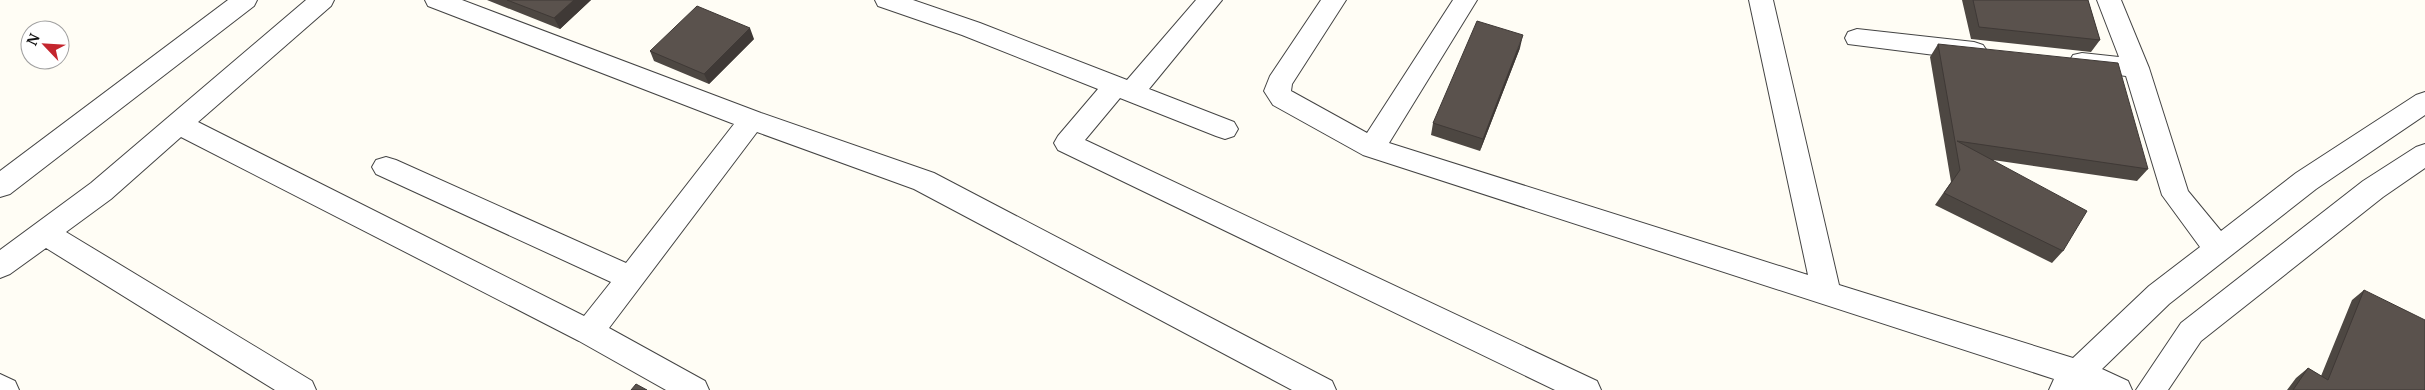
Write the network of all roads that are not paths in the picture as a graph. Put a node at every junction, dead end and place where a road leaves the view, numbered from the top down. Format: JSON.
{"nodes":[{"id":1,"x":244,"y":0,"type":"edge"},
{"id":2,"x":322,"y":0,"type":"edge"},
{"id":3,"x":437,"y":0,"type":"edge"},
{"id":4,"x":887,"y":0,"type":"edge"},
{"id":5,"x":1210,"y":0,"type":"edge"},
{"id":6,"x":1334,"y":0,"type":"edge"},
{"id":7,"x":1465,"y":0,"type":"edge"},
{"id":8,"x":1761,"y":0,"type":"edge"},
{"id":9,"x":2109,"y":0,"type":"edge"},
{"id":10,"x":1857,"y":38,"type":"dead end"},
{"id":11,"x":2001,"y":54,"type":"edge"},
{"id":12,"x":2059,"y":60,"type":"edge"},
{"id":13,"x":2136,"y":68,"type":"junction"},
{"id":14,"x":1123,"y":89,"type":"junction"},
{"id":15,"x":2425,"y":102,"type":"edge"},
{"id":16,"x":752,"y":120,"type":"junction"},
{"id":17,"x":179,"y":124,"type":"junction"},
{"id":18,"x":1225,"y":129,"type":"dead end"},
{"id":19,"x":1372,"y":148,"type":"junction"},
{"id":20,"x":2425,"y":154,"type":"edge"},
{"id":21,"x":386,"y":168,"type":"dead end"},
{"id":22,"x":0,"y":186,"type":"edge"},
{"id":23,"x":45,"y":233,"type":"junction"},
{"id":24,"x":2218,"y":249,"type":"junction"},
{"id":25,"x":0,"y":266,"type":"edge"},
{"id":26,"x":631,"y":278,"type":"junction"},
{"id":27,"x":1826,"y":292,"type":"junction"},
{"id":28,"x":589,"y":332,"type":"junction"},
{"id":29,"x":2071,"y":381,"type":"edge"},
{"id":30,"x":0,"y":387,"type":"edge"},
{"id":31,"x":4,"y":390,"type":"edge"},
{"id":32,"x":301,"y":390,"type":"edge"},
{"id":33,"x":694,"y":390,"type":"edge"},
{"id":34,"x":1321,"y":390,"type":"edge"},
{"id":35,"x":1586,"y":390,"type":"edge"},
{"id":36,"x":2117,"y":390,"type":"edge"},
{"id":37,"x":2151,"y":390,"type":"edge"}],
"edges":[{"from":1,"to":22,"type":"street"},
{"from":2,"to":17,"type":"street"},
{"from":3,"to":16,"type":"street"},
{"from":4,"to":14,"type":"street"},
{"from":5,"to":14,"type":"street"},
{"from":6,"to":19,"type":"street"},
{"from":7,"to":19,"type":"street"},
{"from":8,"to":27,"type":"street"},
{"from":9,"to":13,"type":"street"},
{"from":10,"to":11,"type":"street"},
{"from":12,"to":13,"type":"street"},
{"from":13,"to":24,"type":"street"},
{"from":14,"to":18,"type":"street"},
{"from":14,"to":35,"type":"street"},
{"from":15,"to":24,"type":"street"},
{"from":16,"to":26,"type":"street"},
{"from":16,"to":34,"type":"street"},
{"from":17,"to":23,"type":"street"},
{"from":17,"to":28,"type":"street"},
{"from":19,"to":27,"type":"street"},
{"from":20,"to":37,"type":"street"},
{"from":21,"to":26,"type":"street"},
{"from":23,"to":25,"type":"street"},
{"from":23,"to":32,"type":"street"},
{"from":24,"to":29,"type":"street"},
{"from":26,"to":28,"type":"street"},
{"from":27,"to":29,"type":"street"},
{"from":28,"to":33,"type":"street"},
{"from":29,"to":36,"type":"street"},
{"from":30,"to":31,"type":"street"}]}
